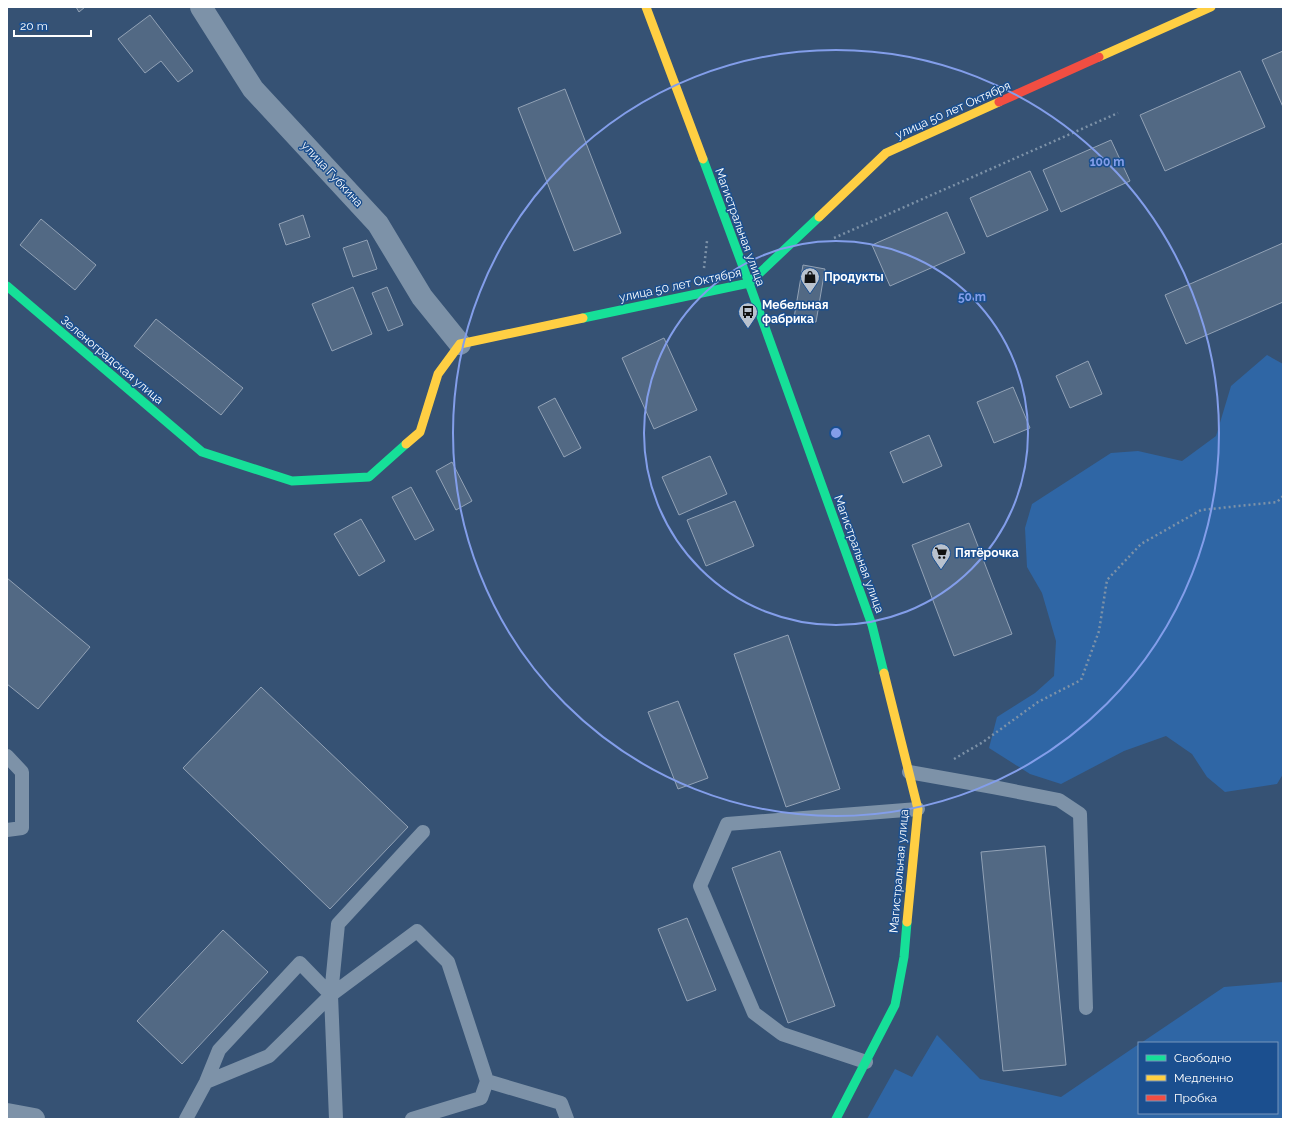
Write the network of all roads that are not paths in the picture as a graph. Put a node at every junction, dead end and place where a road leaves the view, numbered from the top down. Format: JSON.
{"nodes":[{"id":1,"x":201,"y":7,"type":"edge"},
{"id":2,"x":646,"y":7,"type":"edge"},
{"id":3,"x":1211,"y":7,"type":"edge"},
{"id":4,"x":748,"y":283,"type":"junction"},
{"id":5,"x":7,"y":286,"type":"edge"},
{"id":6,"x":460,"y":344,"type":"junction"},
{"id":7,"x":7,"y":756,"type":"edge"},
{"id":8,"x":909,"y":772,"type":"junction"},
{"id":9,"x":918,"y":809,"type":"junction"},
{"id":10,"x":7,"y":830,"type":"edge"},
{"id":11,"x":424,"y":832,"type":"dead end"},
{"id":12,"x":331,"y":995,"type":"junction"},
{"id":13,"x":1086,"y":1008,"type":"dead end"},
{"id":14,"x":866,"y":1062,"type":"junction"},
{"id":15,"x":487,"y":1081,"type":"junction"},
{"id":16,"x":206,"y":1082,"type":"junction"},
{"id":17,"x":7,"y":1114,"type":"edge"},
{"id":18,"x":34,"y":1119,"type":"edge"},
{"id":19,"x":186,"y":1119,"type":"edge"},
{"id":20,"x":336,"y":1119,"type":"edge"},
{"id":21,"x":412,"y":1119,"type":"edge"},
{"id":22,"x":567,"y":1119,"type":"edge"},
{"id":23,"x":836,"y":1119,"type":"edge"}],
"edges":[{"from":1,"to":6,"type":"street","name":"улица Губкина"},
{"from":2,"to":4,"type":"street","name":"Магистральная улица"},
{"from":3,"to":4,"type":"street","name":"улица 50 лет Октября"},
{"from":4,"to":6,"type":"street","name":"улица 50 лет Октября"},
{"from":4,"to":8,"type":"street","name":"Магистральная улица"},
{"from":5,"to":6,"type":"street","name":"Зеленоградская улица"},
{"from":7,"to":10,"type":"lane"},
{"from":8,"to":9,"type":"street","name":"Магистральная улица"},
{"from":8,"to":13,"type":"lane"},
{"from":9,"to":14,"type":"street","name":"Магистральная улица"},
{"from":9,"to":14,"type":"lane"},
{"from":11,"to":12,"type":"lane"},
{"from":12,"to":15,"type":"lane"},
{"from":12,"to":16,"type":"lane"},
{"from":12,"to":16,"type":"lane"},
{"from":12,"to":20,"type":"lane"},
{"from":14,"to":23,"type":"street","name":"Магистральная улица"},
{"from":15,"to":21,"type":"lane"},
{"from":15,"to":22,"type":"lane"},
{"from":16,"to":19,"type":"lane"},
{"from":17,"to":18,"type":"street"}]}
